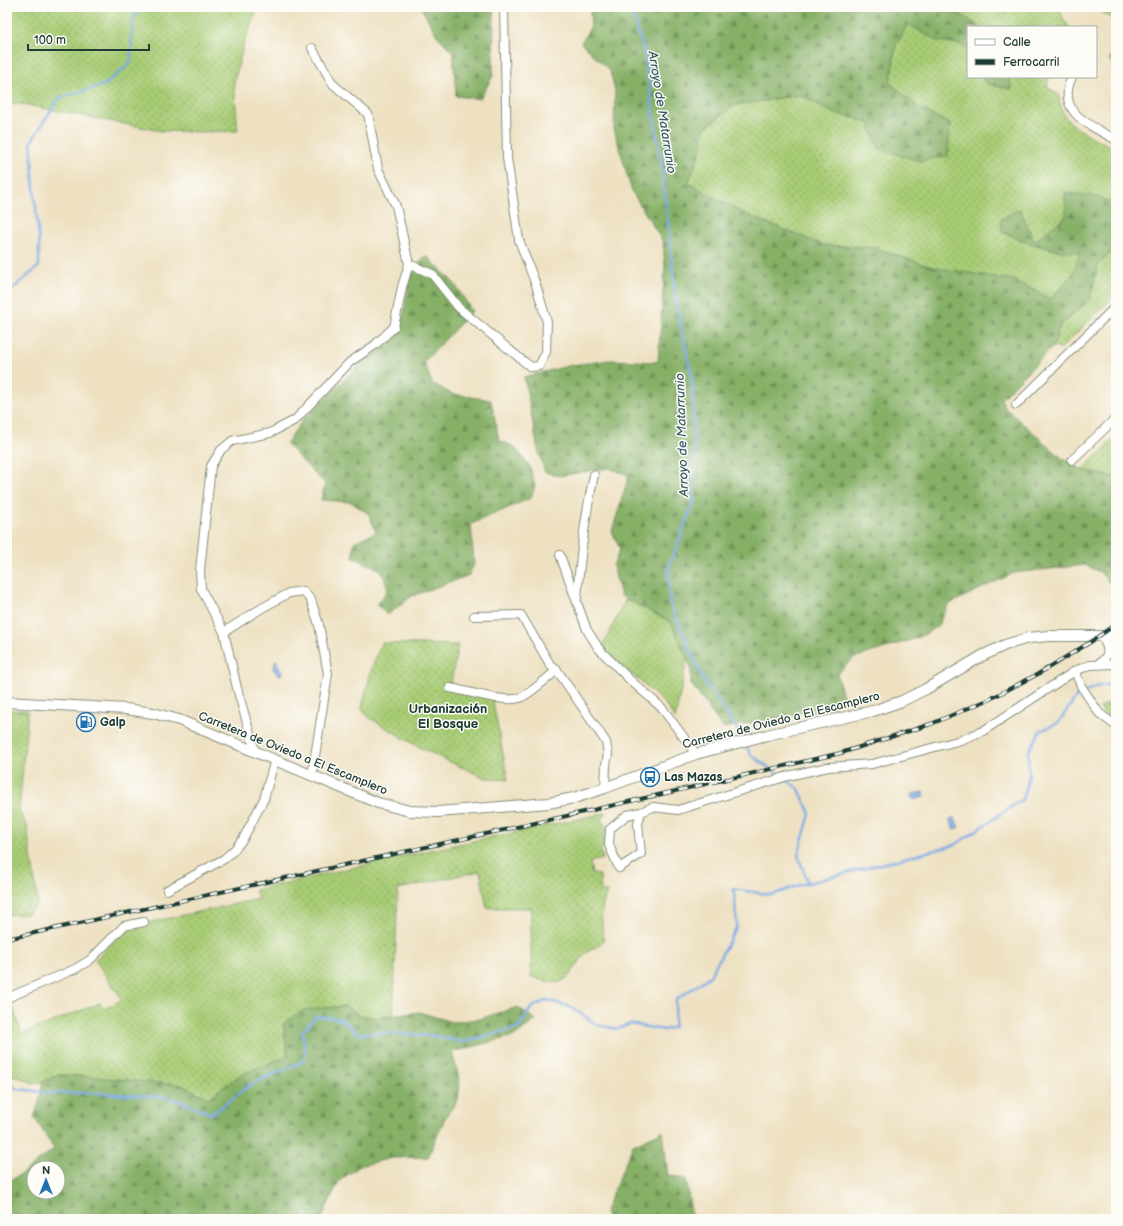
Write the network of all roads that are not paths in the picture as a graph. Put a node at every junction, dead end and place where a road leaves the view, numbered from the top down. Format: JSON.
{"nodes":[{"id":1,"x":504,"y":7,"type":"edge"},
{"id":2,"x":312,"y":48,"type":"dead end"},
{"id":3,"x":1072,"y":78,"type":"edge"},
{"id":4,"x":1116,"y":140,"type":"edge"},
{"id":5,"x":409,"y":264,"type":"junction"},
{"id":6,"x":1116,"y":306,"type":"edge"},
{"id":7,"x":1016,"y":405,"type":"dead end"},
{"id":8,"x":1116,"y":418,"type":"edge"},
{"id":9,"x":1072,"y":460,"type":"dead end"},
{"id":10,"x":594,"y":475,"type":"dead end"},
{"id":11,"x":560,"y":555,"type":"dead end"},
{"id":12,"x":577,"y":603,"type":"junction"},
{"id":13,"x":474,"y":616,"type":"dead end"},
{"id":14,"x":224,"y":632,"type":"junction"},
{"id":15,"x":1102,"y":636,"type":"junction"},
{"id":16,"x":1116,"y":636,"type":"edge"},
{"id":17,"x":1098,"y":664,"type":"junction"},
{"id":18,"x":1116,"y":664,"type":"edge"},
{"id":19,"x":557,"y":670,"type":"junction"},
{"id":20,"x":1075,"y":671,"type":"junction"},
{"id":21,"x":450,"y":688,"type":"dead end"},
{"id":22,"x":7,"y":702,"type":"edge"},
{"id":23,"x":1116,"y":726,"type":"edge"},
{"id":24,"x":255,"y":751,"type":"junction"},
{"id":25,"x":696,"y":754,"type":"junction"},
{"id":26,"x":275,"y":759,"type":"junction"},
{"id":27,"x":312,"y":775,"type":"junction"},
{"id":28,"x":605,"y":788,"type":"junction"},
{"id":29,"x":640,"y":812,"type":"junction"},
{"id":30,"x":168,"y":890,"type":"dead end"},
{"id":31,"x":144,"y":922,"type":"dead end"},
{"id":32,"x":7,"y":998,"type":"edge"}],
"edges":[{"from":1,"to":5,"type":"street"},
{"from":2,"to":5,"type":"street"},
{"from":3,"to":4,"type":"street"},
{"from":5,"to":14,"type":"street"},
{"from":6,"to":7,"type":"street"},
{"from":8,"to":9,"type":"street"},
{"from":10,"to":12,"type":"street"},
{"from":11,"to":12,"type":"street"},
{"from":12,"to":25,"type":"street"},
{"from":13,"to":19,"type":"street"},
{"from":14,"to":24,"type":"street"},
{"from":14,"to":27,"type":"street"},
{"from":15,"to":16,"type":"street","name":"Carretera de Oviedo a El Escamplero"},
{"from":15,"to":17,"type":"street"},
{"from":15,"to":25,"type":"street","name":"Carretera de Oviedo a El Escamplero"},
{"from":17,"to":18,"type":"street"},
{"from":17,"to":20,"type":"street"},
{"from":19,"to":21,"type":"street"},
{"from":19,"to":28,"type":"street"},
{"from":20,"to":23,"type":"street"},
{"from":20,"to":29,"type":"street"},
{"from":22,"to":24,"type":"street","name":"Carretera de Oviedo a El Escamplero"},
{"from":24,"to":26,"type":"street","name":"Carretera de Oviedo a El Escamplero"},
{"from":25,"to":28,"type":"street","name":"Carretera de Oviedo a El Escamplero"},
{"from":26,"to":27,"type":"street","name":"Carretera de Oviedo a El Escamplero"},
{"from":26,"to":30,"type":"street"},
{"from":27,"to":28,"type":"street","name":"Carretera de Oviedo a El Escamplero"},
{"from":29,"to":29,"type":"street"},
{"from":31,"to":32,"type":"street"}]}
